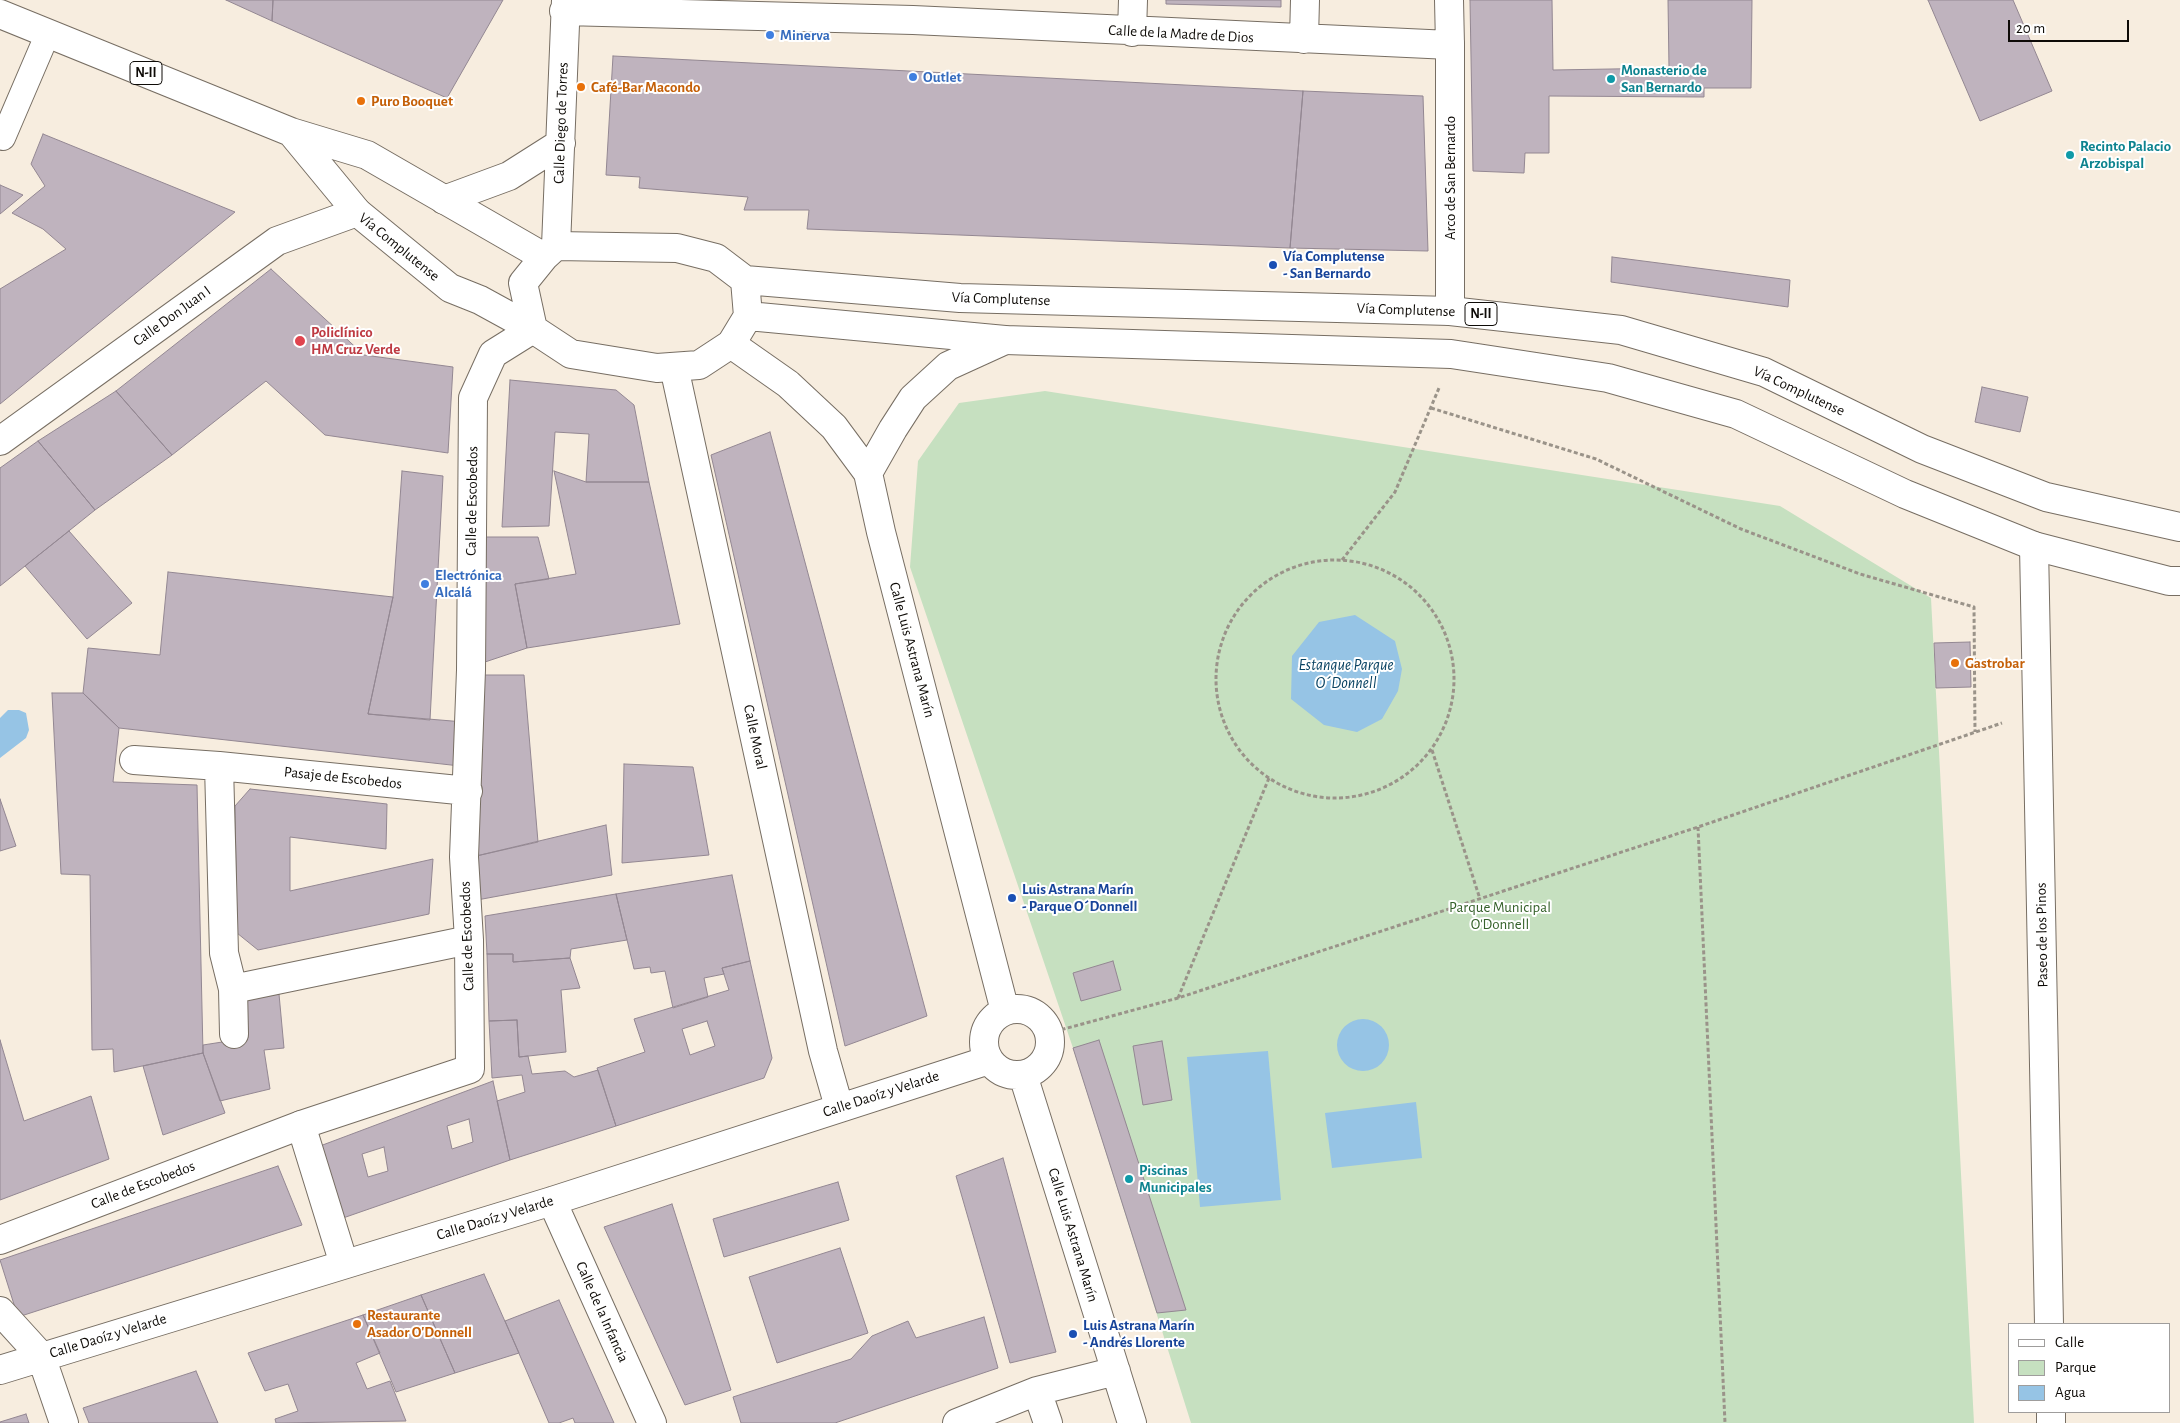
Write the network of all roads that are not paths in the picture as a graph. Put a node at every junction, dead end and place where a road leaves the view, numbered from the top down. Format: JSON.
{"nodes":[{"id":1,"x":1133,"y":0,"type":"edge"},
{"id":2,"x":1305,"y":0,"type":"edge"},
{"id":3,"x":1449,"y":0,"type":"edge"},
{"id":4,"x":565,"y":6,"type":"edge"},
{"id":5,"x":914,"y":10,"type":"edge"},
{"id":6,"x":0,"y":14,"type":"edge"},
{"id":7,"x":1132,"y":32,"type":"junction"},
{"id":8,"x":48,"y":33,"type":"junction"},
{"id":9,"x":1304,"y":40,"type":"junction"},
{"id":10,"x":1450,"y":45,"type":"junction"},
{"id":11,"x":291,"y":132,"type":"junction"},
{"id":12,"x":0,"y":137,"type":"edge"},
{"id":13,"x":561,"y":142,"type":"junction"},
{"id":14,"x":444,"y":200,"type":"junction"},
{"id":15,"x":357,"y":212,"type":"junction"},
{"id":16,"x":550,"y":251,"type":"junction"},
{"id":17,"x":745,"y":280,"type":"junction"},
{"id":18,"x":1450,"y":311,"type":"junction"},
{"id":19,"x":748,"y":316,"type":"junction"},
{"id":20,"x":533,"y":329,"type":"junction"},
{"id":21,"x":1005,"y":340,"type":"junction"},
{"id":22,"x":731,"y":344,"type":"junction"},
{"id":23,"x":674,"y":367,"type":"junction"},
{"id":24,"x":0,"y":441,"type":"edge"},
{"id":25,"x":868,"y":473,"type":"junction"},
{"id":26,"x":2180,"y":527,"type":"edge"},
{"id":27,"x":2034,"y":546,"type":"junction"},
{"id":28,"x":2180,"y":581,"type":"edge"},
{"id":29,"x":134,"y":760,"type":"dead end"},
{"id":30,"x":219,"y":766,"type":"junction"},
{"id":31,"x":468,"y":791,"type":"junction"},
{"id":32,"x":469,"y":940,"type":"junction"},
{"id":33,"x":234,"y":989,"type":"junction"},
{"id":34,"x":1005,"y":1011,"type":"junction"},
{"id":35,"x":234,"y":1034,"type":"dead end"},
{"id":36,"x":989,"y":1060,"type":"junction"},
{"id":37,"x":1023,"y":1075,"type":"junction"},
{"id":38,"x":839,"y":1107,"type":"junction"},
{"id":39,"x":301,"y":1124,"type":"junction"},
{"id":40,"x":552,"y":1201,"type":"junction"},
{"id":41,"x":0,"y":1240,"type":"edge"},
{"id":42,"x":344,"y":1264,"type":"junction"},
{"id":43,"x":0,"y":1311,"type":"edge"},
{"id":44,"x":2049,"y":1323,"type":"edge"},
{"id":45,"x":41,"y":1356,"type":"junction"},
{"id":46,"x":0,"y":1370,"type":"edge"},
{"id":47,"x":1116,"y":1371,"type":"junction"},
{"id":48,"x":1038,"y":1391,"type":"junction"},
{"id":49,"x":64,"y":1423,"type":"edge"},
{"id":50,"x":652,"y":1423,"type":"edge"},
{"id":51,"x":956,"y":1423,"type":"edge"},
{"id":52,"x":1048,"y":1423,"type":"edge"},
{"id":53,"x":1132,"y":1423,"type":"edge"}],
"edges":[{"from":1,"to":7,"type":"street"},
{"from":2,"to":9,"type":"street"},
{"from":3,"to":10,"type":"street","name":"Arco de San Bernardo"},
{"from":4,"to":5,"type":"street","name":"Calle de la Madre de Dios"},
{"from":4,"to":13,"type":"street","name":"Calle Diego de Torres"},
{"from":5,"to":7,"type":"street","name":"Calle de la Madre de Dios"},
{"from":6,"to":8,"type":"street","name":"Vía Complutense","number":"N-II"},
{"from":7,"to":9,"type":"street","name":"Calle de la Madre de Dios"},
{"from":8,"to":11,"type":"street","name":"Vía Complutense","number":"N-II"},
{"from":8,"to":12,"type":"lane"},
{"from":9,"to":10,"type":"street","name":"Calle de la Madre de Dios"},
{"from":10,"to":18,"type":"street","name":"Arco de San Bernardo"},
{"from":11,"to":14,"type":"street","name":"Vía Complutense","number":"N-II"},
{"from":11,"to":15,"type":"street","name":"Vía Complutense","number":"N-II"},
{"from":13,"to":14,"type":"street"},
{"from":13,"to":16,"type":"street","name":"Calle Diego de Torres"},
{"from":14,"to":16,"type":"street","name":"Vía Complutense","number":"N-II"},
{"from":15,"to":20,"type":"street","name":"Vía Complutense","number":"N-II"},
{"from":15,"to":24,"type":"street","name":"Calle Don Juan I"},
{"from":16,"to":17,"type":"street"},
{"from":16,"to":20,"type":"street"},
{"from":17,"to":18,"type":"street","name":"Vía Complutense","number":"N-II"},
{"from":17,"to":19,"type":"street"},
{"from":18,"to":26,"type":"street","name":"Vía Complutense","number":"N-II"},
{"from":19,"to":21,"type":"street"},
{"from":19,"to":22,"type":"street"},
{"from":20,"to":23,"type":"street","name":"Vía Complutense"},
{"from":20,"to":31,"type":"street","name":"Calle de Escobedos"},
{"from":21,"to":25,"type":"street"},
{"from":21,"to":27,"type":"street"},
{"from":22,"to":23,"type":"street","name":"Vía Complutense"},
{"from":22,"to":25,"type":"street","name":"Calle Luis Astrana Marín"},
{"from":23,"to":38,"type":"street","name":"Calle Moral"},
{"from":25,"to":34,"type":"street","name":"Calle Luis Astrana Marín"},
{"from":27,"to":28,"type":"street"},
{"from":27,"to":44,"type":"street","name":"Paseo de los Pinos"},
{"from":29,"to":30,"type":"street","name":"Pasaje de Escobedos"},
{"from":30,"to":31,"type":"street","name":"Pasaje de Escobedos"},
{"from":30,"to":33,"type":"street"},
{"from":31,"to":32,"type":"street","name":"Calle de Escobedos"},
{"from":32,"to":33,"type":"street"},
{"from":32,"to":39,"type":"street","name":"Calle de Escobedos"},
{"from":33,"to":35,"type":"street"},
{"from":34,"to":36,"type":"street"},
{"from":34,"to":37,"type":"street"},
{"from":36,"to":37,"type":"street"},
{"from":36,"to":38,"type":"street","name":"Calle Daoíz y Velarde"},
{"from":37,"to":47,"type":"street","name":"Calle Luis Astrana Marín"},
{"from":38,"to":40,"type":"street","name":"Calle Daoíz y Velarde"},
{"from":39,"to":41,"type":"street","name":"Calle de Escobedos"},
{"from":39,"to":42,"type":"street"},
{"from":40,"to":42,"type":"street","name":"Calle Daoíz y Velarde"},
{"from":40,"to":50,"type":"street","name":"Calle de la Infancia"},
{"from":42,"to":45,"type":"street","name":"Calle Daoíz y Velarde"},
{"from":43,"to":45,"type":"street"},
{"from":45,"to":46,"type":"street","name":"Calle Daoíz y Velarde"},
{"from":45,"to":49,"type":"street"},
{"from":47,"to":48,"type":"street"},
{"from":47,"to":53,"type":"street","name":"Calle Luis Astrana Marín"},
{"from":48,"to":51,"type":"street"},
{"from":48,"to":52,"type":"street"}]}
